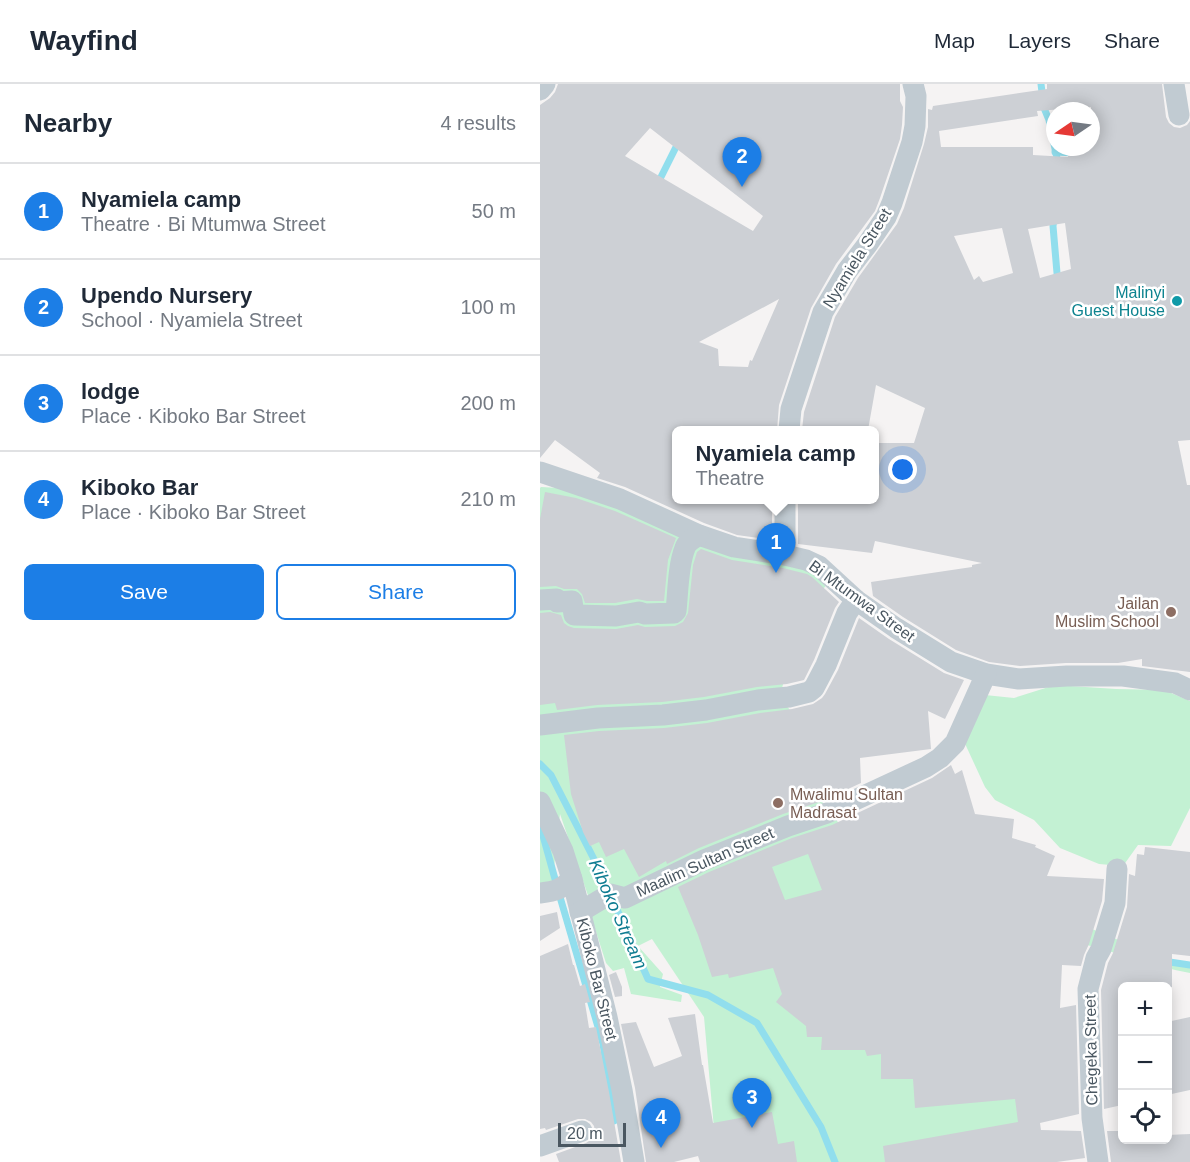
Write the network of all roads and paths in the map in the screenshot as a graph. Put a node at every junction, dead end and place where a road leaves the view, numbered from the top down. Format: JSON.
{"nodes":[{"id":1,"x":545,"y":84,"type":"edge"},
{"id":2,"x":913,"y":84,"type":"edge"},
{"id":3,"x":1174,"y":84,"type":"edge"},
{"id":4,"x":540,"y":90,"type":"edge"},
{"id":5,"x":1179,"y":115,"type":"dead end"},
{"id":6,"x":789,"y":426,"type":"edge"},
{"id":7,"x":540,"y":472,"type":"edge"},
{"id":8,"x":784,"y":504,"type":"edge"},
{"id":9,"x":699,"y":535,"type":"junction"},
{"id":10,"x":784,"y":555,"type":"junction"},
{"id":11,"x":540,"y":600,"type":"edge"},
{"id":12,"x":856,"y":600,"type":"junction"},
{"id":13,"x":986,"y":674,"type":"junction"},
{"id":14,"x":1190,"y":690,"type":"edge"},
{"id":15,"x":540,"y":725,"type":"edge"},
{"id":16,"x":540,"y":802,"type":"edge"},
{"id":17,"x":1117,"y":869,"type":"dead end"},
{"id":18,"x":572,"y":879,"type":"junction"},
{"id":19,"x":540,"y":893,"type":"edge"},
{"id":20,"x":580,"y":912,"type":"junction"},
{"id":21,"x":582,"y":1131,"type":"dead end"},
{"id":22,"x":540,"y":1146,"type":"edge"},
{"id":23,"x":634,"y":1162,"type":"edge"},
{"id":24,"x":1098,"y":1162,"type":"edge"}],
"edges":[{"from":1,"to":4,"type":"street"},
{"from":2,"to":6,"type":"street","name":"Nyamiela Street"},
{"from":3,"to":5,"type":"street"},
{"from":7,"to":9,"type":"street","name":"Bi Mtumwa Street"},
{"from":8,"to":10,"type":"street"},
{"from":9,"to":10,"type":"street","name":"Bi Mtumwa Street"},
{"from":9,"to":11,"type":"street"},
{"from":10,"to":12,"type":"street","name":"Bi Mtumwa Street"},
{"from":12,"to":13,"type":"street","name":"Bi Mtumwa Street"},
{"from":12,"to":15,"type":"street"},
{"from":13,"to":14,"type":"street","name":"Bi Mtumwa Street"},
{"from":13,"to":20,"type":"street","name":"Maalim Sultan Street"},
{"from":16,"to":18,"type":"street","name":"Kiboko Bar Street"},
{"from":17,"to":24,"type":"street","name":"Chegeka Street"},
{"from":18,"to":19,"type":"street"},
{"from":18,"to":20,"type":"street","name":"Kiboko Bar Street"},
{"from":20,"to":23,"type":"street","name":"Kiboko Bar Street"},
{"from":21,"to":22,"type":"street"}]}
